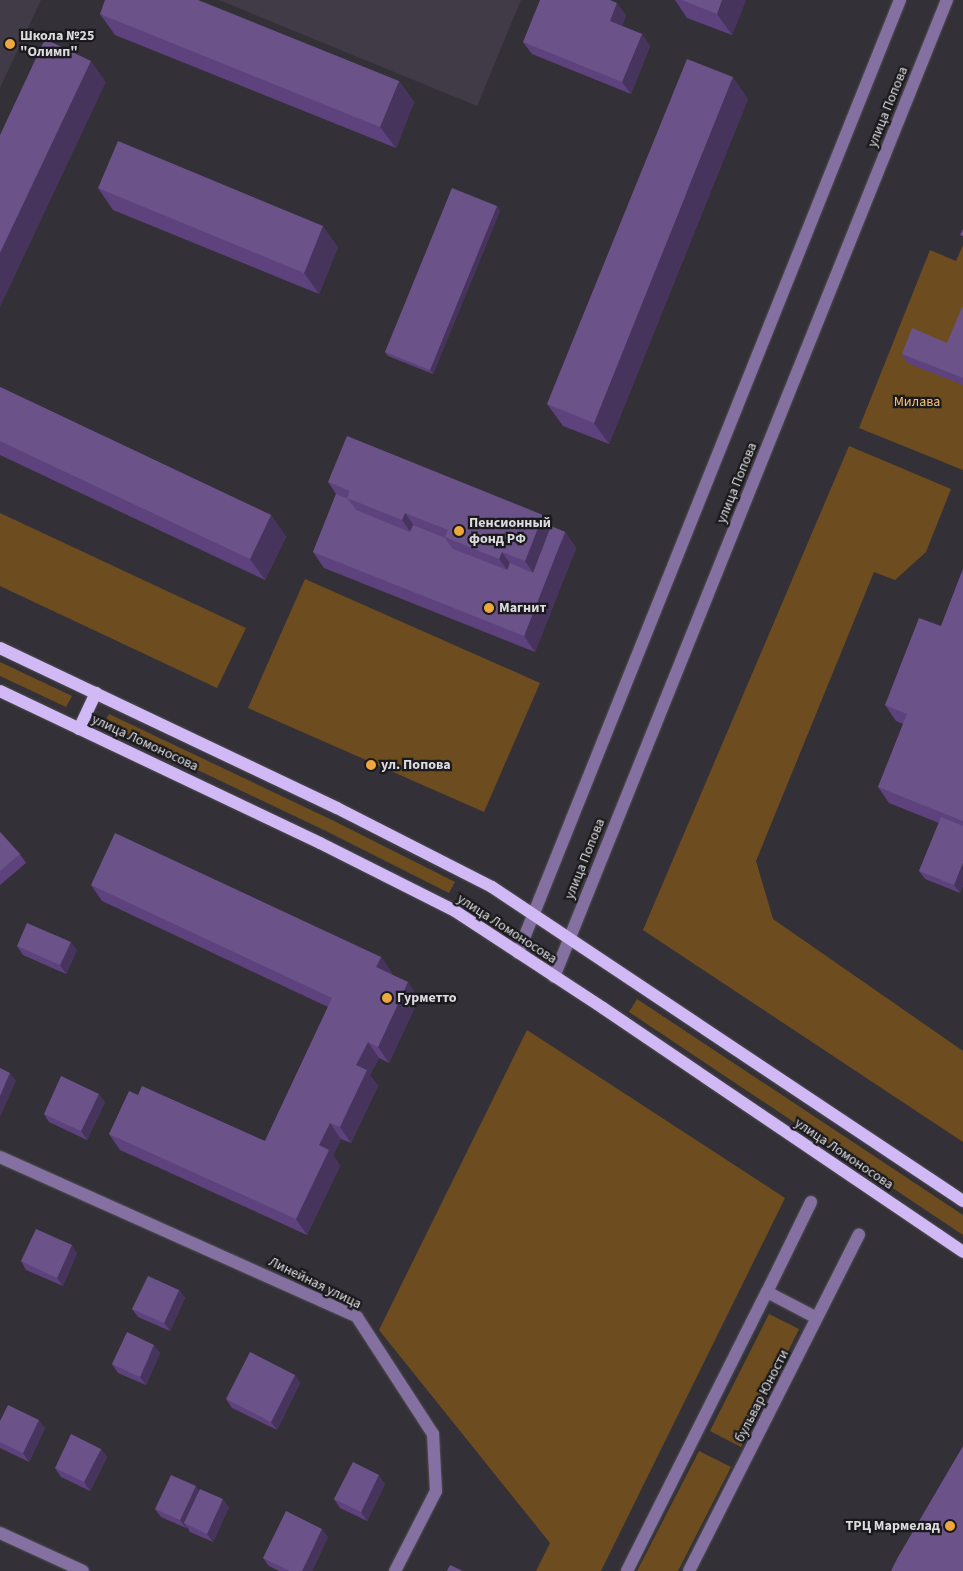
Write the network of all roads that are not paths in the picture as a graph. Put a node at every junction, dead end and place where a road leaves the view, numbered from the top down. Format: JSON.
{"nodes":[{"id":1,"x":900,"y":0,"type":"edge"},
{"id":2,"x":947,"y":0,"type":"edge"},
{"id":3,"x":0,"y":648,"type":"edge"},
{"id":4,"x":0,"y":691,"type":"edge"},
{"id":5,"x":96,"y":693,"type":"junction"},
{"id":6,"x":79,"y":728,"type":"junction"},
{"id":7,"x":533,"y":914,"type":"junction"},
{"id":8,"x":570,"y":938,"type":"junction"},
{"id":9,"x":518,"y":953,"type":"junction"},
{"id":10,"x":554,"y":977,"type":"junction"},
{"id":11,"x":0,"y":1156,"type":"edge"},
{"id":12,"x":963,"y":1201,"type":"edge"},
{"id":13,"x":811,"y":1202,"type":"dead end"},
{"id":14,"x":859,"y":1234,"type":"dead end"},
{"id":15,"x":963,"y":1252,"type":"edge"},
{"id":16,"x":767,"y":1292,"type":"junction"},
{"id":17,"x":817,"y":1318,"type":"junction"},
{"id":18,"x":0,"y":1533,"type":"edge"},
{"id":19,"x":83,"y":1571,"type":"edge"},
{"id":20,"x":395,"y":1571,"type":"edge"},
{"id":21,"x":627,"y":1571,"type":"edge"},
{"id":22,"x":689,"y":1571,"type":"edge"}],
"edges":[{"from":1,"to":7,"type":"street","name":"улица Попова"},
{"from":2,"to":8,"type":"street","name":"улица Попова"},
{"from":3,"to":5,"type":"main road","name":"улица Ломоносова"},
{"from":4,"to":6,"type":"main road","name":"улица Ломоносова"},
{"from":5,"to":6,"type":"main road"},
{"from":5,"to":7,"type":"main road","name":"улица Ломоносова"},
{"from":6,"to":9,"type":"main road","name":"улица Ломоносова"},
{"from":7,"to":8,"type":"main road","name":"улица Ломоносова"},
{"from":7,"to":9,"type":"street","name":"улица Попова"},
{"from":8,"to":10,"type":"street","name":"улица Попова"},
{"from":8,"to":12,"type":"main road","name":"улица Ломоносова"},
{"from":9,"to":10,"type":"main road","name":"улица Ломоносова"},
{"from":10,"to":15,"type":"main road","name":"улица Ломоносова"},
{"from":11,"to":20,"type":"street","name":"Линейная улица"},
{"from":13,"to":16,"type":"street"},
{"from":14,"to":17,"type":"street","name":"бульвар Юности"},
{"from":16,"to":17,"type":"street"},
{"from":16,"to":21,"type":"street"},
{"from":17,"to":22,"type":"street","name":"бульвар Юности"},
{"from":18,"to":19,"type":"street"}]}
